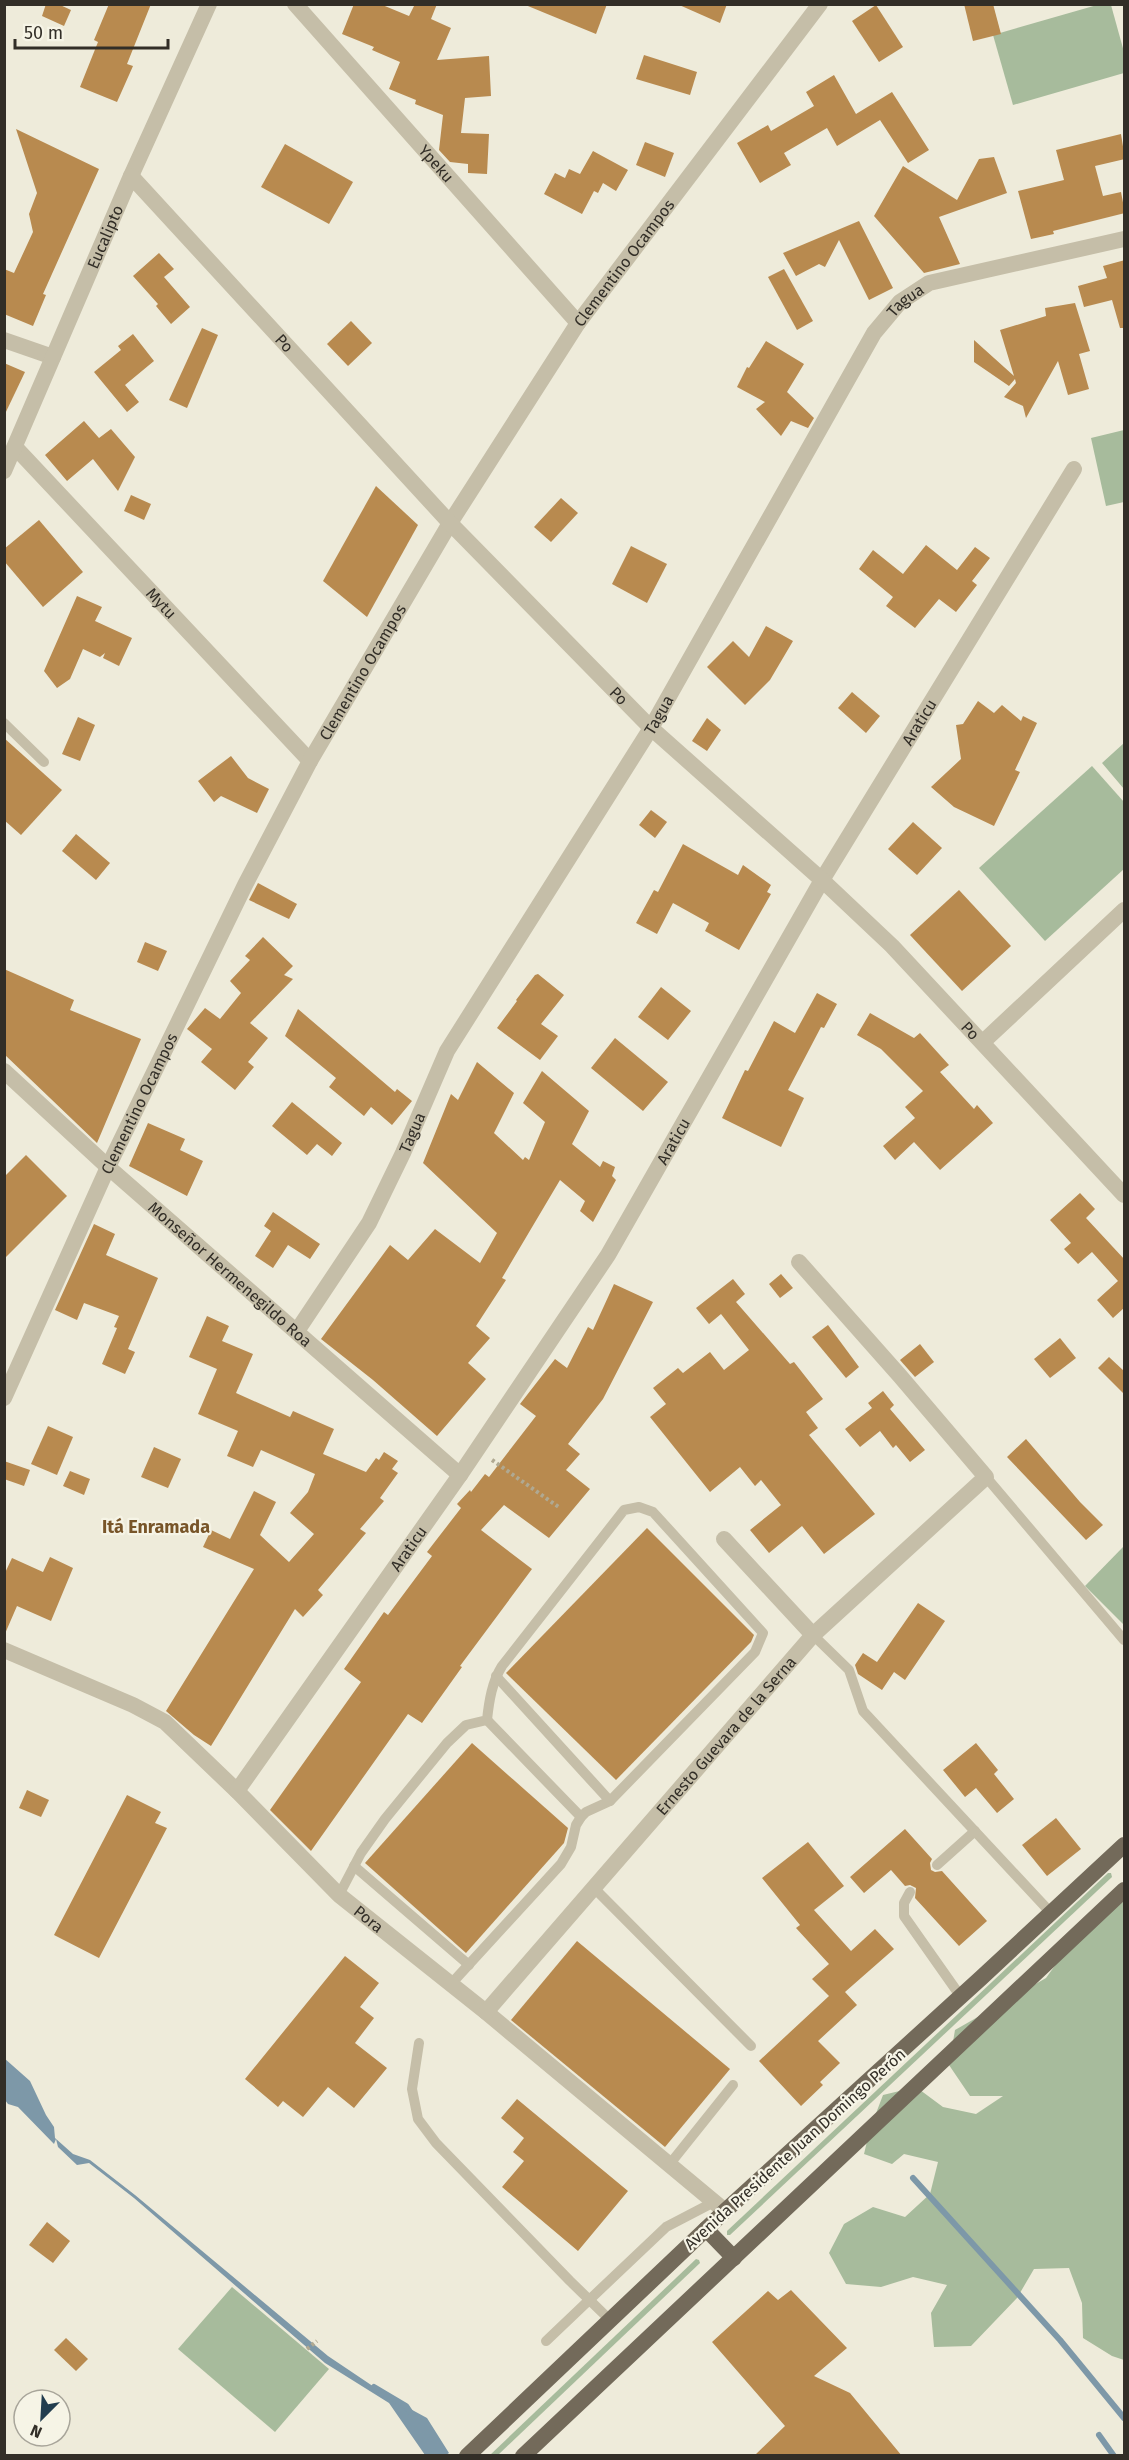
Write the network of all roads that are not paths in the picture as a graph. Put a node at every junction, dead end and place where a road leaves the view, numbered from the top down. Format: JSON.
{"nodes":[{"id":1,"x":209,"y":4,"type":"edge"},
{"id":2,"x":295,"y":4,"type":"edge"},
{"id":3,"x":820,"y":4,"type":"edge"},
{"id":4,"x":131,"y":176,"type":"junction"},
{"id":5,"x":1125,"y":239,"type":"edge"},
{"id":6,"x":578,"y":323,"type":"junction"},
{"id":7,"x":4,"y":340,"type":"edge"},
{"id":8,"x":53,"y":357,"type":"junction"},
{"id":9,"x":15,"y":447,"type":"junction"},
{"id":10,"x":1074,"y":469,"type":"dead end"},
{"id":11,"x":4,"y":471,"type":"edge"},
{"id":12,"x":450,"y":523,"type":"junction"},
{"id":13,"x":4,"y":723,"type":"edge"},
{"id":14,"x":651,"y":728,"type":"junction"},
{"id":15,"x":310,"y":761,"type":"junction"},
{"id":16,"x":44,"y":762,"type":"dead end"},
{"id":17,"x":822,"y":880,"type":"junction"},
{"id":18,"x":1125,"y":910,"type":"edge"},
{"id":19,"x":983,"y":1042,"type":"junction"},
{"id":20,"x":4,"y":1071,"type":"edge"},
{"id":21,"x":108,"y":1167,"type":"junction"},
{"id":22,"x":1125,"y":1195,"type":"edge"},
{"id":23,"x":799,"y":1262,"type":"dead end"},
{"id":24,"x":297,"y":1331,"type":"junction"},
{"id":25,"x":4,"y":1398,"type":"edge"},
{"id":26,"x":460,"y":1475,"type":"junction"},
{"id":27,"x":986,"y":1477,"type":"junction"},
{"id":28,"x":724,"y":1539,"type":"dead end"},
{"id":29,"x":813,"y":1635,"type":"junction"},
{"id":30,"x":1125,"y":1640,"type":"edge"},
{"id":31,"x":4,"y":1650,"type":"edge"},
{"id":32,"x":496,"y":1676,"type":"junction"},
{"id":33,"x":487,"y":1720,"type":"junction"},
{"id":34,"x":237,"y":1791,"type":"junction"},
{"id":35,"x":610,"y":1800,"type":"junction"},
{"id":36,"x":581,"y":1817,"type":"junction"},
{"id":37,"x":975,"y":1832,"type":"junction"},
{"id":38,"x":1123,"y":1848,"type":"edge"},
{"id":39,"x":937,"y":1865,"type":"dead end"},
{"id":40,"x":354,"y":1866,"type":"junction"},
{"id":41,"x":594,"y":1888,"type":"junction"},
{"id":42,"x":1125,"y":1890,"type":"edge"},
{"id":43,"x":910,"y":1892,"type":"dead end"},
{"id":44,"x":339,"y":1895,"type":"junction"},
{"id":45,"x":1051,"y":1913,"type":"junction"},
{"id":46,"x":469,"y":1965,"type":"junction"},
{"id":47,"x":451,"y":1984,"type":"junction"},
{"id":48,"x":961,"y":1997,"type":"junction"},
{"id":49,"x":486,"y":2012,"type":"junction"},
{"id":50,"x":419,"y":2043,"type":"dead end"},
{"id":51,"x":751,"y":2046,"type":"dead end"},
{"id":52,"x":733,"y":2085,"type":"dead end"},
{"id":53,"x":669,"y":2165,"type":"junction"},
{"id":54,"x":720,"y":2206,"type":"junction"},
{"id":55,"x":706,"y":2229,"type":"junction"},
{"id":56,"x":734,"y":2258,"type":"junction"},
{"id":57,"x":590,"y":2300,"type":"junction"},
{"id":58,"x":610,"y":2320,"type":"junction"},
{"id":59,"x":546,"y":2341,"type":"dead end"},
{"id":60,"x":467,"y":2456,"type":"edge"},
{"id":61,"x":523,"y":2456,"type":"edge"}],
"edges":[{"from":1,"to":4,"type":"street","name":"Eucalipto"},
{"from":2,"to":6,"type":"street","name":"Ypeku"},
{"from":3,"to":6,"type":"street","name":"Clementino Ocampos"},
{"from":4,"to":8,"type":"street","name":"Eucalipto"},
{"from":4,"to":12,"type":"street","name":"Po"},
{"from":5,"to":14,"type":"street","name":"Tagua"},
{"from":6,"to":12,"type":"street","name":"Clementino Ocampos"},
{"from":7,"to":8,"type":"street"},
{"from":8,"to":9,"type":"street","name":"Eucalipto"},
{"from":9,"to":11,"type":"street","name":"Eucalipto"},
{"from":9,"to":15,"type":"street","name":"Mytu"},
{"from":10,"to":17,"type":"street","name":"Araticu"},
{"from":12,"to":14,"type":"street","name":"Po"},
{"from":12,"to":15,"type":"street","name":"Clementino Ocampos"},
{"from":13,"to":16,"type":"lane"},
{"from":14,"to":17,"type":"street","name":"Po"},
{"from":14,"to":24,"type":"street","name":"Tagua"},
{"from":15,"to":21,"type":"street","name":"Clementino Ocampos"},
{"from":17,"to":19,"type":"street","name":"Po"},
{"from":17,"to":26,"type":"street","name":"Araticu"},
{"from":18,"to":19,"type":"street"},
{"from":19,"to":22,"type":"street","name":"Po"},
{"from":20,"to":21,"type":"street","name":"Monseñor Hermenegildo Roa"},
{"from":21,"to":24,"type":"street","name":"Monseñor Hermenegildo Roa"},
{"from":21,"to":25,"type":"street","name":"Clementino Ocampos"},
{"from":23,"to":27,"type":"street"},
{"from":24,"to":26,"type":"street","name":"Monseñor Hermenegildo Roa"},
{"from":26,"to":34,"type":"street","name":"Araticu"},
{"from":27,"to":29,"type":"street","name":"Ernesto Guevara de la Serna"},
{"from":27,"to":30,"type":"lane"},
{"from":28,"to":29,"type":"street"},
{"from":29,"to":37,"type":"lane"},
{"from":29,"to":41,"type":"street","name":"Ernesto Guevara de la Serna"},
{"from":31,"to":34,"type":"street","name":"Pora"},
{"from":32,"to":33,"type":"lane"},
{"from":32,"to":35,"type":"lane"},
{"from":32,"to":35,"type":"lane"},
{"from":33,"to":36,"type":"lane"},
{"from":33,"to":40,"type":"lane"},
{"from":34,"to":44,"type":"street","name":"Pora"},
{"from":35,"to":36,"type":"lane"},
{"from":36,"to":46,"type":"lane"},
{"from":37,"to":39,"type":"lane"},
{"from":37,"to":45,"type":"lane"},
{"from":38,"to":45,"type":"main road","name":"Avenida Presidente Juan Domingo Perón"},
{"from":40,"to":44,"type":"lane"},
{"from":40,"to":46,"type":"lane"},
{"from":41,"to":49,"type":"street","name":"Ernesto Guevara de la Serna"},
{"from":41,"to":51,"type":"lane"},
{"from":42,"to":56,"type":"main road","name":"Avenida Presidente Juan Domingo Perón"},
{"from":43,"to":48,"type":"lane"},
{"from":44,"to":47,"type":"street","name":"Pora"},
{"from":45,"to":48,"type":"main road","name":"Avenida Presidente Juan Domingo Perón"},
{"from":46,"to":47,"type":"lane"},
{"from":47,"to":49,"type":"street","name":"Pora"},
{"from":48,"to":54,"type":"main road","name":"Avenida Presidente Juan Domingo Perón"},
{"from":49,"to":53,"type":"street","name":"Pora"},
{"from":50,"to":57,"type":"lane"},
{"from":52,"to":53,"type":"lane"},
{"from":53,"to":54,"type":"street","name":"Pora"},
{"from":54,"to":55,"type":"main road","name":"Avenida Presidente Juan Domingo Perón"},
{"from":54,"to":57,"type":"lane"},
{"from":55,"to":56,"type":"main road"},
{"from":55,"to":58,"type":"main road","name":"Avenida Presidente Juan Domingo Perón"},
{"from":56,"to":61,"type":"main road","name":"Avenida Presidente Juan Domingo Perón"},
{"from":57,"to":58,"type":"lane"},
{"from":57,"to":59,"type":"lane"},
{"from":58,"to":60,"type":"main road","name":"Avenida Presidente Juan Domingo Perón"}]}
